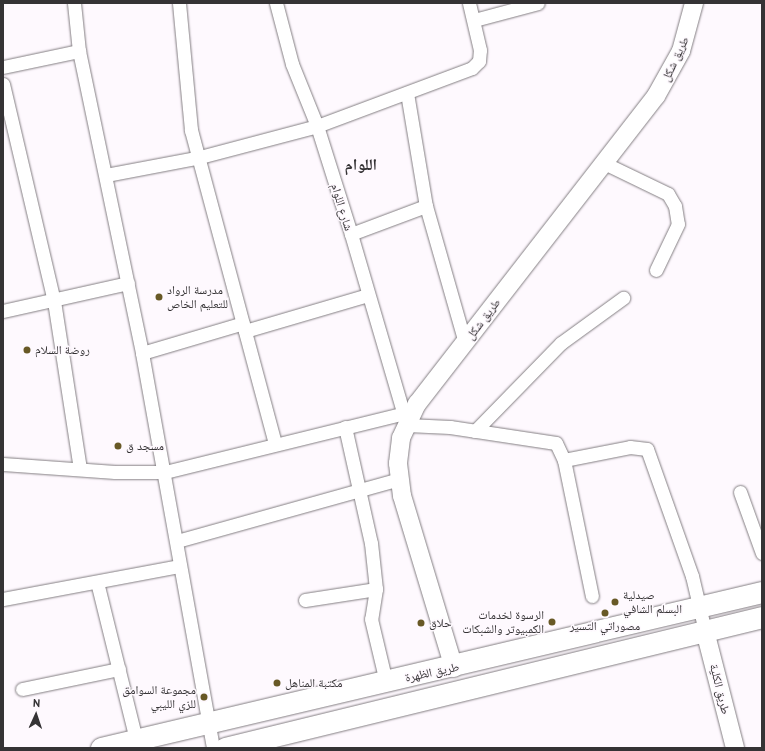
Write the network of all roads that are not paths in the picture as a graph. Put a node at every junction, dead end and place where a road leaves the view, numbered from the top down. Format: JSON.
{"nodes":[{"id":1,"x":74,"y":3,"type":"edge"},
{"id":2,"x":179,"y":3,"type":"edge"},
{"id":3,"x":276,"y":3,"type":"edge"},
{"id":4,"x":469,"y":3,"type":"edge"},
{"id":5,"x":538,"y":3,"type":"edge"},
{"id":6,"x":694,"y":3,"type":"edge"},
{"id":7,"x":474,"y":20,"type":"junction"},
{"id":8,"x":79,"y":51,"type":"junction"},
{"id":9,"x":3,"y":67,"type":"edge"},
{"id":10,"x":3,"y":84,"type":"edge"},
{"id":11,"x":407,"y":93,"type":"junction"},
{"id":12,"x":317,"y":126,"type":"junction"},
{"id":13,"x":200,"y":157,"type":"junction"},
{"id":14,"x":604,"y":163,"type":"junction"},
{"id":15,"x":106,"y":175,"type":"junction"},
{"id":16,"x":426,"y":206,"type":"junction"},
{"id":17,"x":351,"y":234,"type":"junction"},
{"id":18,"x":656,"y":270,"type":"dead end"},
{"id":19,"x":128,"y":283,"type":"junction"},
{"id":20,"x":368,"y":295,"type":"junction"},
{"id":21,"x":623,"y":298,"type":"dead end"},
{"id":22,"x":54,"y":300,"type":"junction"},
{"id":23,"x":3,"y":311,"type":"edge"},
{"id":24,"x":244,"y":327,"type":"junction"},
{"id":25,"x":465,"y":343,"type":"junction"},
{"id":26,"x":142,"y":353,"type":"junction"},
{"id":27,"x":404,"y":420,"type":"junction"},
{"id":28,"x":345,"y":427,"type":"junction"},
{"id":29,"x":475,"y":431,"type":"junction"},
{"id":30,"x":275,"y":443,"type":"junction"},
{"id":31,"x":564,"y":460,"type":"junction"},
{"id":32,"x":3,"y":464,"type":"edge"},
{"id":33,"x":80,"y":468,"type":"junction"},
{"id":34,"x":165,"y":472,"type":"junction"},
{"id":35,"x":399,"y":479,"type":"junction"},
{"id":36,"x":358,"y":490,"type":"junction"},
{"id":37,"x":740,"y":492,"type":"dead end"},
{"id":38,"x":177,"y":541,"type":"junction"},
{"id":39,"x":762,"y":553,"type":"edge"},
{"id":40,"x":180,"y":566,"type":"junction"},
{"id":41,"x":97,"y":582,"type":"junction"},
{"id":42,"x":376,"y":589,"type":"junction"},
{"id":43,"x":762,"y":592,"type":"edge"},
{"id":44,"x":592,"y":596,"type":"dead end"},
{"id":45,"x":3,"y":599,"type":"edge"},
{"id":46,"x":305,"y":600,"type":"dead end"},
{"id":47,"x":700,"y":607,"type":"junction"},
{"id":48,"x":762,"y":617,"type":"edge"},
{"id":49,"x":705,"y":631,"type":"junction"},
{"id":50,"x":454,"y":668,"type":"junction"},
{"id":51,"x":119,"y":669,"type":"junction"},
{"id":52,"x":386,"y":682,"type":"junction"},
{"id":53,"x":22,"y":689,"type":"dead end"},
{"id":54,"x":208,"y":724,"type":"junction"},
{"id":55,"x":136,"y":740,"type":"junction"},
{"id":56,"x":101,"y":748,"type":"edge"},
{"id":57,"x":213,"y":748,"type":"edge"},
{"id":58,"x":225,"y":748,"type":"edge"},
{"id":59,"x":734,"y":748,"type":"edge"}],
"edges":[{"from":1,"to":8,"type":"street"},
{"from":2,"to":13,"type":"street"},
{"from":3,"to":12,"type":"street","name":"شارع اللوام"},
{"from":4,"to":7,"type":"street"},
{"from":5,"to":7,"type":"street"},
{"from":6,"to":14,"type":"main road","name":"طريق شكل"},
{"from":7,"to":11,"type":"street"},
{"from":8,"to":9,"type":"street"},
{"from":8,"to":15,"type":"street"},
{"from":10,"to":22,"type":"street"},
{"from":11,"to":12,"type":"street"},
{"from":11,"to":16,"type":"street"},
{"from":12,"to":13,"type":"street"},
{"from":12,"to":17,"type":"street","name":"شارع اللوام"},
{"from":13,"to":15,"type":"street"},
{"from":13,"to":24,"type":"street"},
{"from":14,"to":18,"type":"street"},
{"from":14,"to":25,"type":"main road","name":"طريق شكل"},
{"from":15,"to":19,"type":"street"},
{"from":16,"to":17,"type":"street"},
{"from":16,"to":25,"type":"street"},
{"from":17,"to":20,"type":"street","name":"شارع اللوام"},
{"from":19,"to":22,"type":"street"},
{"from":19,"to":26,"type":"street"},
{"from":20,"to":24,"type":"street"},
{"from":20,"to":27,"type":"street","name":"شارع اللوام"},
{"from":21,"to":29,"type":"street"},
{"from":22,"to":23,"type":"street"},
{"from":22,"to":33,"type":"street"},
{"from":24,"to":26,"type":"street"},
{"from":24,"to":30,"type":"street"},
{"from":25,"to":27,"type":"main road","name":"طريق شكل"},
{"from":26,"to":34,"type":"street"},
{"from":27,"to":28,"type":"street"},
{"from":27,"to":29,"type":"street"},
{"from":27,"to":35,"type":"main road","name":"طريق شكل"},
{"from":28,"to":30,"type":"street"},
{"from":28,"to":36,"type":"street"},
{"from":29,"to":31,"type":"street"},
{"from":30,"to":34,"type":"street"},
{"from":31,"to":44,"type":"street"},
{"from":31,"to":47,"type":"street"},
{"from":32,"to":33,"type":"street"},
{"from":33,"to":34,"type":"street"},
{"from":34,"to":38,"type":"street"},
{"from":35,"to":36,"type":"street"},
{"from":35,"to":50,"type":"main road","name":"طريق شكل"},
{"from":36,"to":38,"type":"street"},
{"from":36,"to":42,"type":"street"},
{"from":37,"to":39,"type":"street"},
{"from":38,"to":40,"type":"street"},
{"from":40,"to":41,"type":"street"},
{"from":40,"to":54,"type":"street"},
{"from":41,"to":45,"type":"street"},
{"from":41,"to":51,"type":"street"},
{"from":42,"to":46,"type":"street"},
{"from":42,"to":52,"type":"street"},
{"from":43,"to":47,"type":"main road","name":"طريق الظهرة"},
{"from":47,"to":49,"type":"street"},
{"from":47,"to":50,"type":"main road","name":"طريق الظهرة"},
{"from":48,"to":49,"type":"main road","name":"طريق الظهرة"},
{"from":49,"to":58,"type":"main road","name":"طريق الظهرة"},
{"from":49,"to":59,"type":"main road","name":"طريق الكلية"},
{"from":50,"to":52,"type":"main road","name":"طريق الظهرة"},
{"from":51,"to":53,"type":"street"},
{"from":51,"to":55,"type":"street"},
{"from":52,"to":54,"type":"main road","name":"طريق الظهرة"},
{"from":54,"to":55,"type":"main road","name":"طريق الظهرة"},
{"from":54,"to":57,"type":"street"},
{"from":55,"to":56,"type":"main road","name":"طريق الظهرة"}]}
